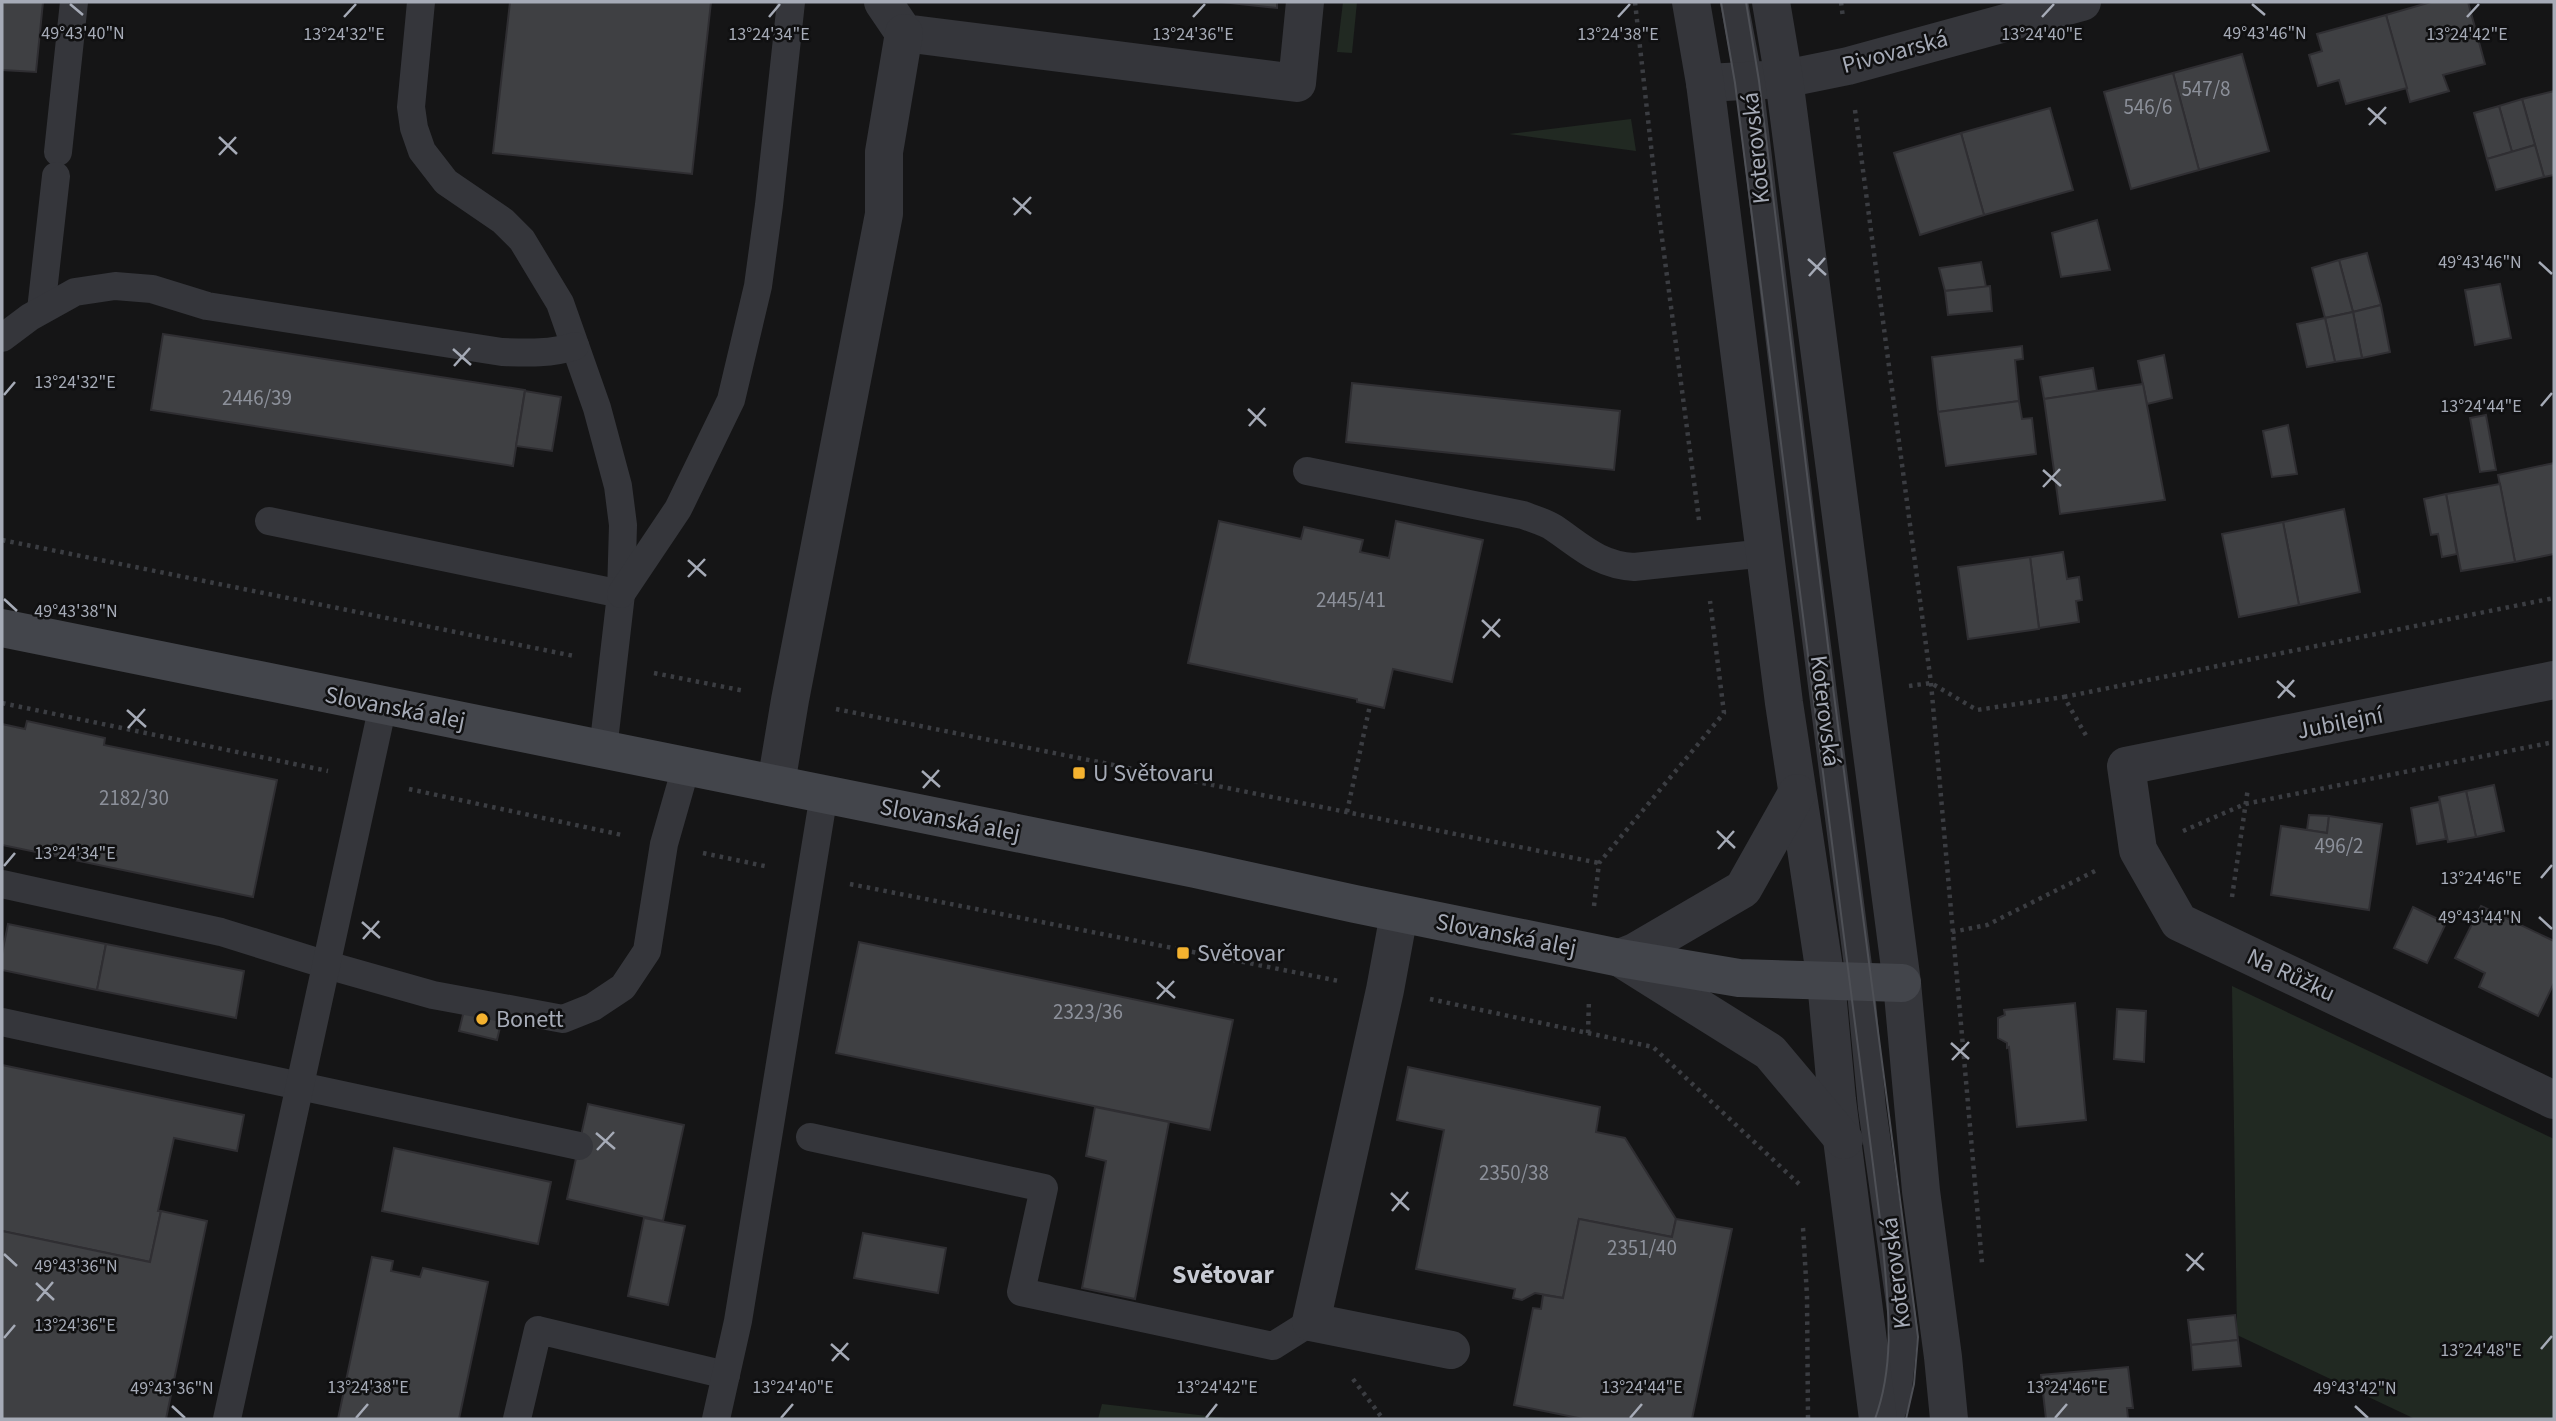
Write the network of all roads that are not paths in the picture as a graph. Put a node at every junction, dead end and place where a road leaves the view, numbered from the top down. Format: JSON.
{"nodes":[{"id":1,"x":74,"y":2,"type":"edge"},
{"id":2,"x":421,"y":2,"type":"edge"},
{"id":3,"x":792,"y":2,"type":"edge"},
{"id":4,"x":883,"y":2,"type":"edge"},
{"id":5,"x":1305,"y":2,"type":"edge"},
{"id":6,"x":1691,"y":2,"type":"edge"},
{"id":7,"x":1734,"y":2,"type":"edge"},
{"id":8,"x":1771,"y":2,"type":"edge"},
{"id":9,"x":2082,"y":2,"type":"edge"},
{"id":10,"x":904,"y":33,"type":"junction"},
{"id":11,"x":1766,"y":80,"type":"junction"},
{"id":12,"x":1705,"y":83,"type":"junction"},
{"id":13,"x":41,"y":310,"type":"junction"},
{"id":14,"x":2,"y":338,"type":"edge"},
{"id":15,"x":575,"y":346,"type":"junction"},
{"id":16,"x":1307,"y":471,"type":"dead end"},
{"id":17,"x":269,"y":521,"type":"dead end"},
{"id":18,"x":1766,"y":553,"type":"junction"},
{"id":19,"x":621,"y":594,"type":"junction"},
{"id":20,"x":2,"y":628,"type":"edge"},
{"id":21,"x":2554,"y":680,"type":"edge"},
{"id":22,"x":383,"y":705,"type":"junction"},
{"id":23,"x":603,"y":750,"type":"junction"},
{"id":24,"x":2126,"y":766,"type":"joint"},
{"id":25,"x":686,"y":767,"type":"junction"},
{"id":26,"x":776,"y":784,"type":"junction"},
{"id":27,"x":1797,"y":793,"type":"junction"},
{"id":28,"x":824,"y":794,"type":"junction"},
{"id":29,"x":2,"y":884,"type":"edge"},
{"id":30,"x":1399,"y":914,"type":"junction"},
{"id":31,"x":1620,"y":958,"type":"junction"},
{"id":32,"x":327,"y":965,"type":"junction"},
{"id":33,"x":1843,"y":981,"type":"junction"},
{"id":34,"x":1902,"y":983,"type":"junction"},
{"id":35,"x":2,"y":1022,"type":"edge"},
{"id":36,"x":299,"y":1086,"type":"junction"},
{"id":37,"x":2554,"y":1100,"type":"edge"},
{"id":38,"x":810,"y":1137,"type":"dead end"},
{"id":39,"x":1844,"y":1140,"type":"junction"},
{"id":40,"x":579,"y":1146,"type":"dead end"},
{"id":41,"x":1311,"y":1322,"type":"junction"},
{"id":42,"x":1451,"y":1350,"type":"dead end"},
{"id":43,"x":726,"y":1376,"type":"junction"},
{"id":44,"x":227,"y":1419,"type":"edge"},
{"id":45,"x":517,"y":1419,"type":"edge"},
{"id":46,"x":716,"y":1419,"type":"edge"},
{"id":47,"x":1878,"y":1419,"type":"edge"},
{"id":48,"x":1889,"y":1419,"type":"edge"},
{"id":49,"x":1949,"y":1419,"type":"edge"}],
"edges":[{"from":1,"to":13,"type":"lane"},
{"from":2,"to":15,"type":"lane"},
{"from":3,"to":19,"type":"lane"},
{"from":4,"to":10,"type":"street"},
{"from":5,"to":10,"type":"street"},
{"from":6,"to":12,"type":"street","name":"Koterovská"},
{"from":7,"to":11,"type":"lane","name":"Koterovská"},
{"from":8,"to":11,"type":"street","name":"Koterovská"},
{"from":9,"to":11,"type":"street","name":"Pivovarská"},
{"from":10,"to":26,"type":"street"},
{"from":11,"to":12,"type":"street","name":"Pivovarská"},
{"from":11,"to":33,"type":"lane","name":"Koterovská"},
{"from":11,"to":34,"type":"street","name":"Koterovská"},
{"from":12,"to":18,"type":"street","name":"Koterovská"},
{"from":13,"to":14,"type":"lane"},
{"from":13,"to":15,"type":"lane"},
{"from":15,"to":19,"type":"lane"},
{"from":16,"to":18,"type":"lane"},
{"from":17,"to":19,"type":"lane"},
{"from":18,"to":27,"type":"street","name":"Koterovská"},
{"from":19,"to":23,"type":"lane"},
{"from":20,"to":22,"type":"main road","name":"Slovanská alej"},
{"from":21,"to":24,"type":"street","name":"Jubilejní"},
{"from":22,"to":23,"type":"main road","name":"Slovanská alej"},
{"from":22,"to":32,"type":"lane"},
{"from":23,"to":25,"type":"main road","name":"Slovanská alej"},
{"from":24,"to":37,"type":"street","name":"Na Růžku"},
{"from":25,"to":26,"type":"main road","name":"Slovanská alej"},
{"from":25,"to":32,"type":"lane"},
{"from":26,"to":28,"type":"main road","name":"Slovanská alej"},
{"from":27,"to":31,"type":"street"},
{"from":27,"to":33,"type":"street","name":"Koterovská"},
{"from":28,"to":30,"type":"main road","name":"Slovanská alej"},
{"from":28,"to":43,"type":"lane"},
{"from":29,"to":32,"type":"lane"},
{"from":30,"to":31,"type":"main road","name":"Slovanská alej"},
{"from":30,"to":41,"type":"street"},
{"from":31,"to":33,"type":"main road","name":"Slovanská alej"},
{"from":31,"to":39,"type":"street"},
{"from":32,"to":36,"type":"lane"},
{"from":33,"to":34,"type":"main road","name":"Slovanská alej"},
{"from":33,"to":39,"type":"street"},
{"from":33,"to":48,"type":"lane","name":"Koterovská"},
{"from":34,"to":49,"type":"street","name":"Koterovská"},
{"from":35,"to":36,"type":"lane"},
{"from":36,"to":40,"type":"lane"},
{"from":36,"to":44,"type":"lane"},
{"from":38,"to":41,"type":"lane"},
{"from":39,"to":47,"type":"street"},
{"from":41,"to":42,"type":"street"},
{"from":43,"to":45,"type":"lane"},
{"from":43,"to":46,"type":"lane"}]}
